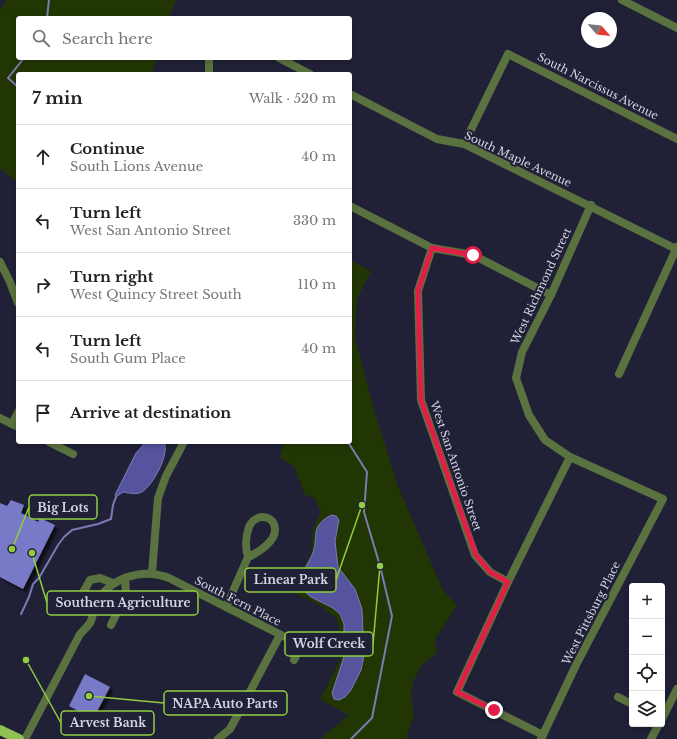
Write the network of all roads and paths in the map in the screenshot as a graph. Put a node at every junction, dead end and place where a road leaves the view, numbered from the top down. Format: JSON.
{"nodes":[{"id":1,"x":622,"y":0,"type":"edge"},
{"id":2,"x":677,"y":28,"type":"edge"},
{"id":3,"x":209,"y":60,"type":"edge"},
{"id":4,"x":283,"y":60,"type":"edge"},
{"id":5,"x":209,"y":72,"type":"edge"},
{"id":6,"x":306,"y":72,"type":"edge"},
{"id":7,"x":352,"y":95,"type":"edge"},
{"id":8,"x":677,"y":139,"type":"edge"},
{"id":9,"x":464,"y":144,"type":"junction"},
{"id":10,"x":590,"y":206,"type":"junction"},
{"id":11,"x":352,"y":207,"type":"edge"},
{"id":12,"x":432,"y":248,"type":"junction"},
{"id":13,"x":677,"y":248,"type":"edge"},
{"id":14,"x":0,"y":262,"type":"edge"},
{"id":15,"x":551,"y":295,"type":"junction"},
{"id":16,"x":16,"y":298,"type":"edge"},
{"id":17,"x":619,"y":374,"type":"dead end"},
{"id":18,"x":0,"y":418,"type":"edge"},
{"id":19,"x":15,"y":425,"type":"edge"},
{"id":20,"x":53,"y":444,"type":"edge"},
{"id":21,"x":183,"y":444,"type":"edge"},
{"id":22,"x":73,"y":454,"type":"dead end"},
{"id":23,"x":570,"y":457,"type":"junction"},
{"id":24,"x":248,"y":557,"type":"junction"},
{"id":25,"x":152,"y":573,"type":"junction"},
{"id":26,"x":125,"y":578,"type":"junction"},
{"id":27,"x":508,"y":582,"type":"junction"},
{"id":28,"x":114,"y":583,"type":"junction"},
{"id":29,"x":83,"y":592,"type":"junction"},
{"id":30,"x":99,"y":600,"type":"junction"},
{"id":31,"x":76,"y":606,"type":"dead end"},
{"id":32,"x":226,"y":607,"type":"junction"},
{"id":33,"x":119,"y":611,"type":"junction"},
{"id":34,"x":111,"y":625,"type":"dead end"},
{"id":35,"x":280,"y":635,"type":"junction"},
{"id":36,"x":294,"y":660,"type":"dead end"},
{"id":37,"x":677,"y":689,"type":"edge"},
{"id":38,"x":618,"y":697,"type":"dead end"},
{"id":39,"x":629,"y":702,"type":"edge"},
{"id":40,"x":665,"y":713,"type":"edge"},
{"id":41,"x":657,"y":727,"type":"edge"},
{"id":42,"x":0,"y":730,"type":"edge"},
{"id":43,"x":542,"y":737,"type":"edge"},
{"id":44,"x":18,"y":739,"type":"edge"},
{"id":45,"x":25,"y":739,"type":"edge"},
{"id":46,"x":218,"y":739,"type":"edge"},
{"id":47,"x":651,"y":739,"type":"edge"}],
"edges":[{"from":1,"to":2,"type":"street"},
{"from":3,"to":5,"type":"street"},
{"from":4,"to":6,"type":"street"},
{"from":7,"to":9,"type":"street","name":"South Maple Avenue"},
{"from":8,"to":9,"type":"street","name":"South Narcissus Avenue"},
{"from":9,"to":10,"type":"street","name":"South Maple Avenue"},
{"from":10,"to":13,"type":"street","name":"South Maple Avenue"},
{"from":10,"to":15,"type":"street","name":"West Richmond Street"},
{"from":11,"to":12,"type":"street"},
{"from":12,"to":15,"type":"street"},
{"from":12,"to":27,"type":"street","name":"West San Antonio Street"},
{"from":13,"to":17,"type":"street"},
{"from":14,"to":16,"type":"street"},
{"from":15,"to":23,"type":"street","name":"West Richmond Street"},
{"from":18,"to":19,"type":"street"},
{"from":20,"to":22,"type":"street"},
{"from":21,"to":25,"type":"street"},
{"from":23,"to":27,"type":"street"},
{"from":23,"to":43,"type":"street","name":"West Pittsburg Place"},
{"from":24,"to":24,"type":"street"},
{"from":24,"to":32,"type":"street"},
{"from":25,"to":26,"type":"street"},
{"from":25,"to":32,"type":"street","name":"South Fern Place"},
{"from":26,"to":28,"type":"street"},
{"from":26,"to":33,"type":"street"},
{"from":27,"to":43,"type":"street"},
{"from":28,"to":29,"type":"street"},
{"from":28,"to":30,"type":"street"},
{"from":29,"to":30,"type":"street"},
{"from":29,"to":31,"type":"street"},
{"from":30,"to":33,"type":"street"},
{"from":30,"to":45,"type":"street"},
{"from":32,"to":35,"type":"street","name":"South Fern Place"},
{"from":33,"to":34,"type":"street"},
{"from":35,"to":36,"type":"street","name":"South Fern Place"},
{"from":35,"to":46,"type":"street"},
{"from":37,"to":40,"type":"street"},
{"from":38,"to":39,"type":"street"},
{"from":41,"to":47,"type":"street"},
{"from":42,"to":44,"type":"main road"}]}
